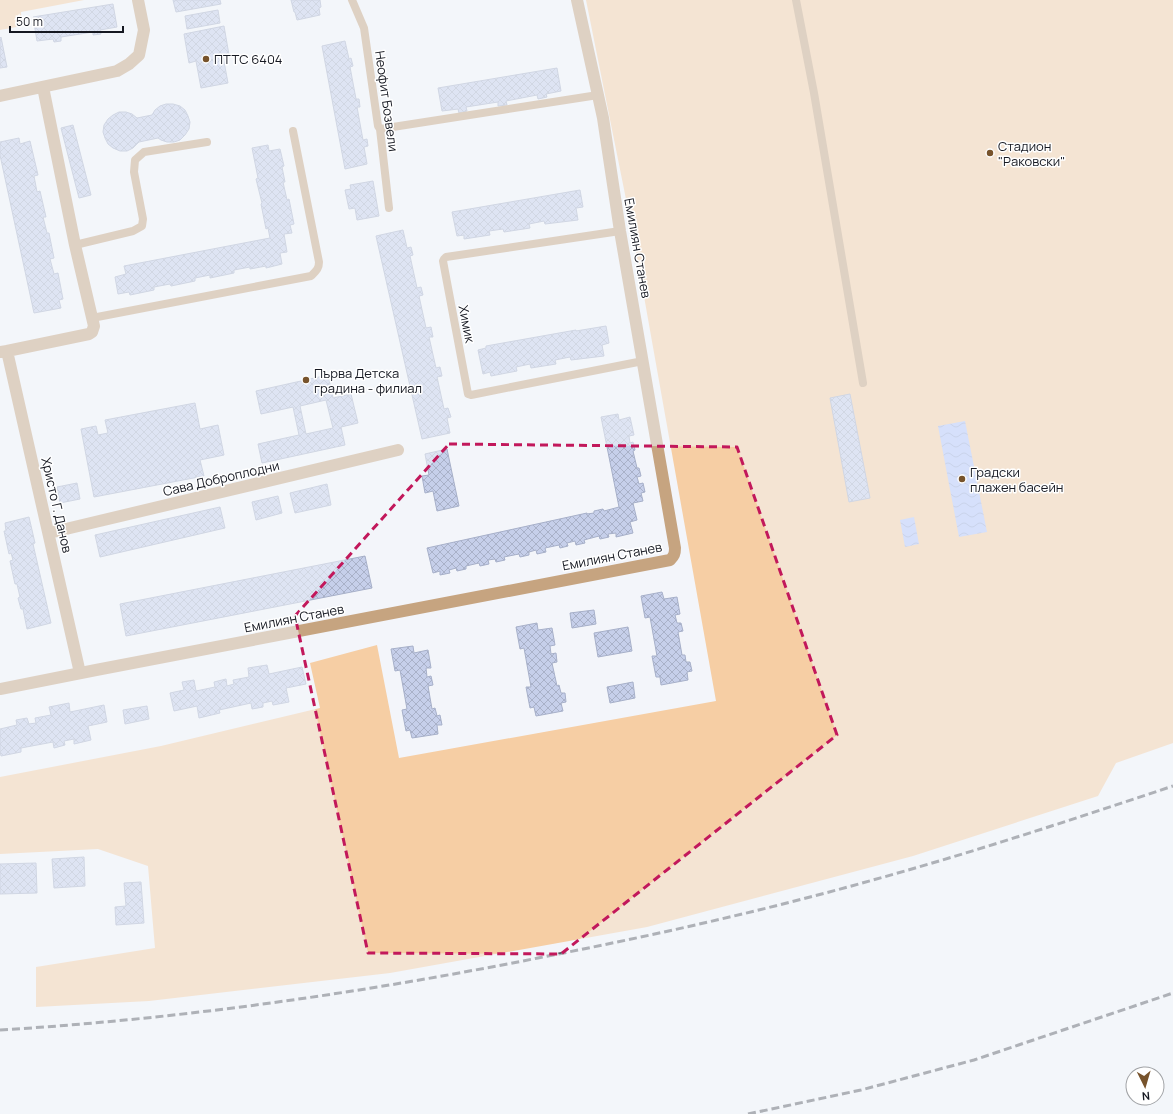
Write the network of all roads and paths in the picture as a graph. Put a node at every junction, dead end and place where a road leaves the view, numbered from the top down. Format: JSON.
{"nodes":[{"id":1,"x":138,"y":0,"type":"edge"},
{"id":2,"x":352,"y":0,"type":"edge"},
{"id":3,"x":578,"y":0,"type":"edge"},
{"id":4,"x":796,"y":0,"type":"edge"},
{"id":5,"x":44,"y":87,"type":"junction"},
{"id":6,"x":0,"y":96,"type":"edge"},
{"id":7,"x":598,"y":96,"type":"junction"},
{"id":8,"x":380,"y":129,"type":"junction"},
{"id":9,"x":293,"y":131,"type":"dead end"},
{"id":10,"x":207,"y":142,"type":"dead end"},
{"id":11,"x":389,"y":208,"type":"dead end"},
{"id":12,"x":620,"y":231,"type":"junction"},
{"id":13,"x":75,"y":245,"type":"junction"},
{"id":14,"x":92,"y":318,"type":"junction"},
{"id":15,"x":3,"y":352,"type":"edge"},
{"id":16,"x":643,"y":361,"type":"junction"},
{"id":17,"x":863,"y":383,"type":"dead end"},
{"id":18,"x":398,"y":450,"type":"dead end"},
{"id":19,"x":49,"y":533,"type":"junction"},
{"id":20,"x":80,"y":673,"type":"junction"},
{"id":21,"x":0,"y":689,"type":"edge"}],
"edges":[{"from":1,"to":5,"type":"street"},
{"from":2,"to":8,"type":"lane","name":"Неофит Бозвели"},
{"from":3,"to":7,"type":"street","name":"Емилиян Станев"},
{"from":4,"to":17,"type":"lane"},
{"from":5,"to":6,"type":"street"},
{"from":5,"to":13,"type":"street"},
{"from":7,"to":8,"type":"lane"},
{"from":7,"to":12,"type":"street","name":"Емилиян Станев"},
{"from":8,"to":11,"type":"lane","name":"Неофит Бозвели"},
{"from":9,"to":14,"type":"lane"},
{"from":10,"to":13,"type":"lane"},
{"from":12,"to":16,"type":"street","name":"Емилиян Станев"},
{"from":12,"to":16,"type":"lane","name":"Химик"},
{"from":13,"to":14,"type":"street"},
{"from":14,"to":15,"type":"street"},
{"from":15,"to":19,"type":"street","name":"Христо Г. Данов"},
{"from":16,"to":20,"type":"street","name":"Емилиян Станев"},
{"from":18,"to":19,"type":"street","name":"Сава Доброплодни"},
{"from":19,"to":20,"type":"street","name":"Христо Г. Данов"},
{"from":20,"to":21,"type":"street","name":"Емилиян Станев"}]}
